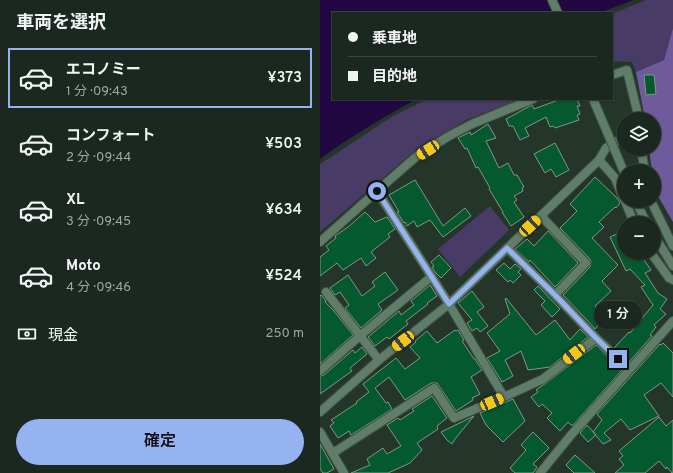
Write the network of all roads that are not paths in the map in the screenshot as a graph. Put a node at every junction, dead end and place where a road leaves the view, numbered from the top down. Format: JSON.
{"nodes":[{"id":1,"x":552,"y":0,"type":"edge"},
{"id":2,"x":558,"y":12,"type":"edge"},
{"id":3,"x":613,"y":75,"type":"edge"},
{"id":4,"x":531,"y":100,"type":"edge"},
{"id":5,"x":593,"y":100,"type":"edge"},
{"id":6,"x":637,"y":112,"type":"edge"},
{"id":7,"x":617,"y":141,"type":"edge"},
{"id":8,"x":598,"y":160,"type":"junction"},
{"id":9,"x":621,"y":164,"type":"edge"},
{"id":10,"x":617,"y":183,"type":"edge"},
{"id":11,"x":377,"y":191,"type":"junction"},
{"id":12,"x":654,"y":208,"type":"edge"},
{"id":13,"x":541,"y":216,"type":"junction"},
{"id":14,"x":320,"y":242,"type":"edge"},
{"id":15,"x":661,"y":246,"type":"edge"},
{"id":16,"x":673,"y":246,"type":"edge"},
{"id":17,"x":507,"y":248,"type":"junction"},
{"id":18,"x":656,"y":260,"type":"edge"},
{"id":19,"x":673,"y":266,"type":"edge"},
{"id":20,"x":432,"y":277,"type":"junction"},
{"id":21,"x":673,"y":280,"type":"edge"},
{"id":22,"x":326,"y":292,"type":"dead end"},
{"id":23,"x":555,"y":295,"type":"junction"},
{"id":24,"x":449,"y":304,"type":"junction"},
{"id":25,"x":673,"y":322,"type":"edge"},
{"id":26,"x":361,"y":335,"type":"junction"},
{"id":27,"x":596,"y":338,"type":"junction"},
{"id":28,"x":379,"y":360,"type":"junction"},
{"id":29,"x":629,"y":369,"type":"junction"},
{"id":30,"x":320,"y":371,"type":"edge"},
{"id":31,"x":504,"y":397,"type":"junction"},
{"id":32,"x":320,"y":412,"type":"edge"},
{"id":33,"x":320,"y":432,"type":"edge"},
{"id":34,"x":333,"y":453,"type":"junction"},
{"id":35,"x":344,"y":473,"type":"edge"},
{"id":36,"x":540,"y":473,"type":"edge"}],
"edges":[{"from":1,"to":2,"type":"street"},
{"from":3,"to":6,"type":"street"},
{"from":4,"to":11,"type":"street"},
{"from":5,"to":9,"type":"street","bridge":true},
{"from":7,"to":8,"type":"street"},
{"from":8,"to":10,"type":"street"},
{"from":8,"to":13,"type":"street"},
{"from":11,"to":14,"type":"street"},
{"from":11,"to":20,"type":"street"},
{"from":12,"to":16,"type":"street"},
{"from":13,"to":17,"type":"street"},
{"from":13,"to":23,"type":"street"},
{"from":15,"to":19,"type":"street"},
{"from":17,"to":23,"type":"street"},
{"from":17,"to":24,"type":"street"},
{"from":18,"to":21,"type":"street"},
{"from":20,"to":24,"type":"street"},
{"from":20,"to":26,"type":"street"},
{"from":22,"to":26,"type":"street"},
{"from":23,"to":27,"type":"street"},
{"from":24,"to":28,"type":"street"},
{"from":24,"to":31,"type":"street"},
{"from":25,"to":29,"type":"street"},
{"from":26,"to":28,"type":"street"},
{"from":26,"to":30,"type":"street"},
{"from":27,"to":29,"type":"street"},
{"from":27,"to":31,"type":"street"},
{"from":28,"to":32,"type":"street"},
{"from":29,"to":36,"type":"street"},
{"from":31,"to":34,"type":"street"},
{"from":33,"to":34,"type":"street"},
{"from":34,"to":35,"type":"street"}]}
